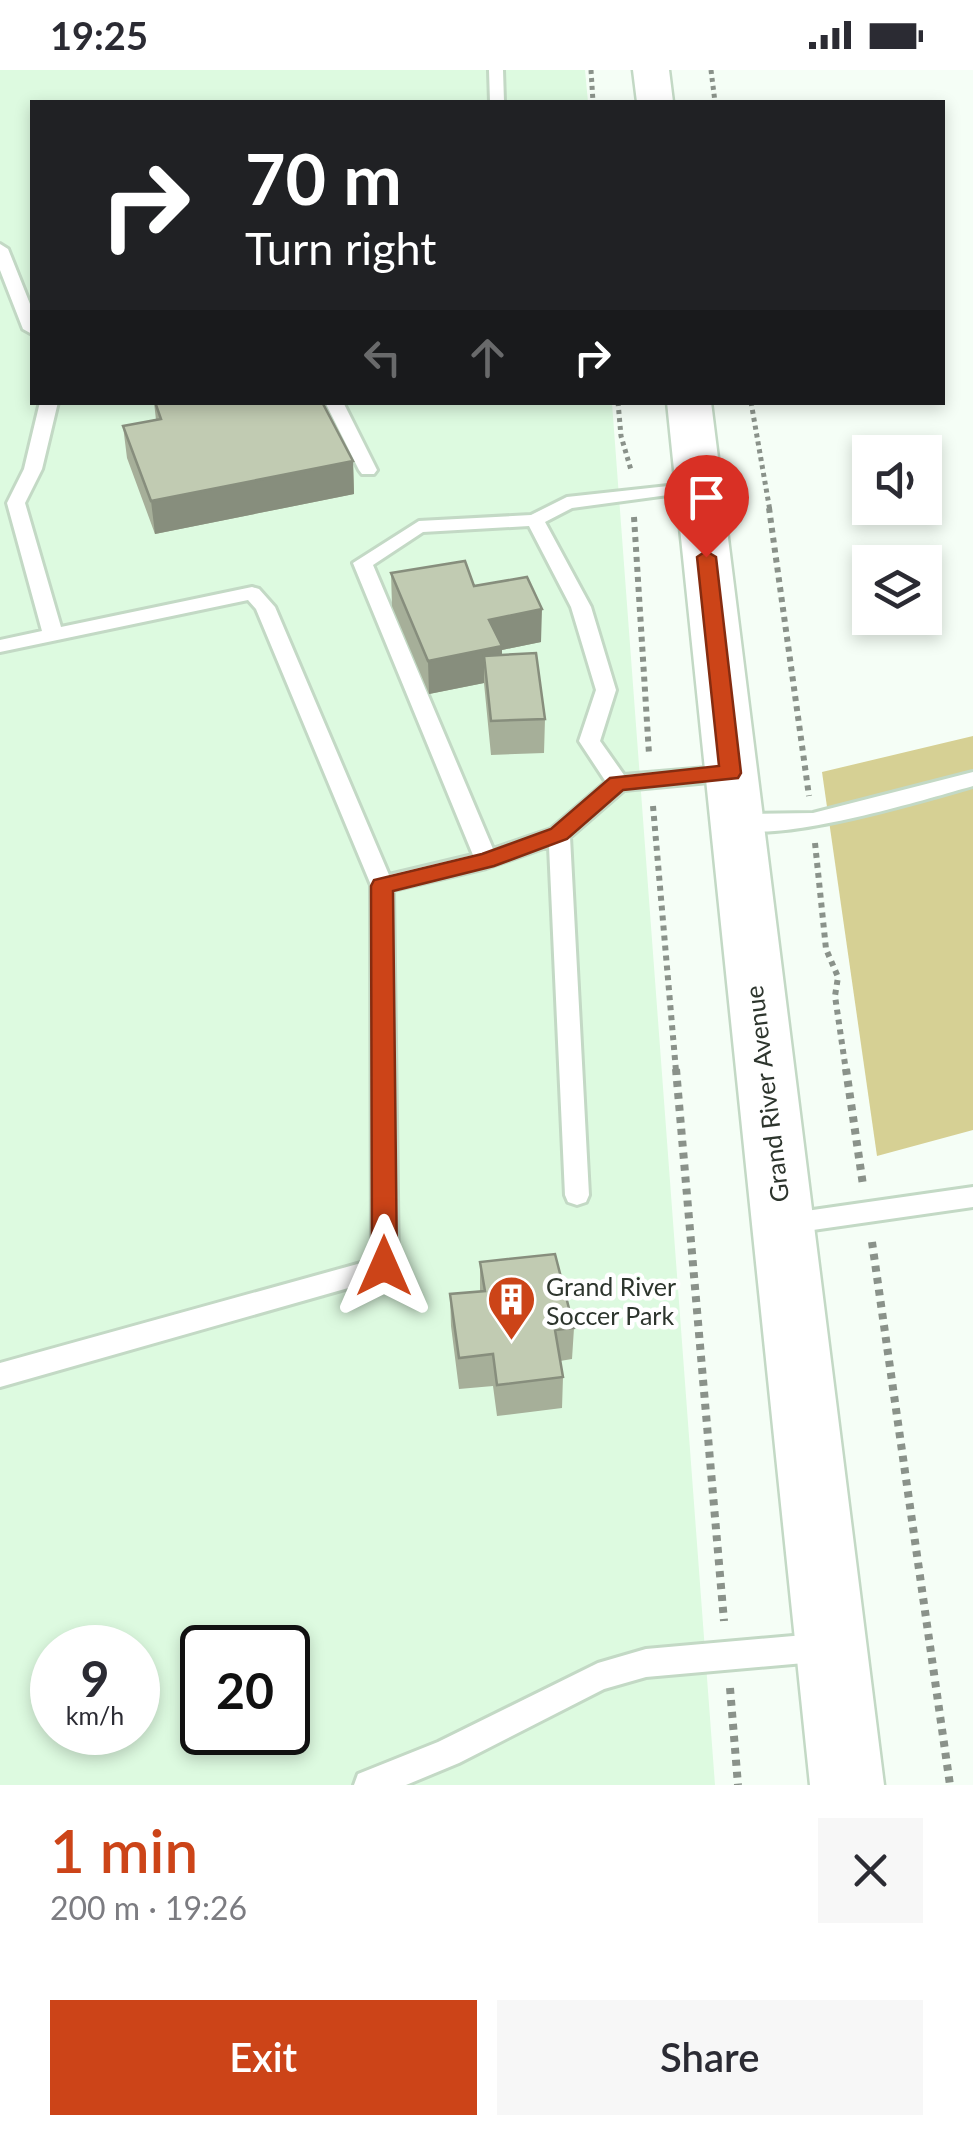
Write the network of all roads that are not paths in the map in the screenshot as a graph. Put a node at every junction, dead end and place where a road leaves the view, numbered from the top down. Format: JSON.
{"nodes":[{"id":1,"x":496,"y":70,"type":"edge"},
{"id":2,"x":651,"y":70,"type":"edge"},
{"id":3,"x":497,"y":100,"type":"edge"},
{"id":4,"x":655,"y":100,"type":"edge"},
{"id":5,"x":0,"y":249,"type":"edge"},
{"id":6,"x":30,"y":324,"type":"edge"},
{"id":7,"x":49,"y":405,"type":"edge"},
{"id":8,"x":336,"y":405,"type":"edge"},
{"id":9,"x":689,"y":405,"type":"edge"},
{"id":10,"x":368,"y":470,"type":"dead end"},
{"id":11,"x":698,"y":486,"type":"junction"},
{"id":12,"x":8,"y":505,"type":"edge"},
{"id":13,"x":534,"y":520,"type":"junction"},
{"id":14,"x":53,"y":635,"type":"junction"},
{"id":15,"x":0,"y":646,"type":"edge"},
{"id":16,"x":973,"y":779,"type":"edge"},
{"id":17,"x":618,"y":783,"type":"junction"},
{"id":18,"x":733,"y":798,"type":"junction"},
{"id":19,"x":559,"y":834,"type":"junction"},
{"id":20,"x":486,"y":860,"type":"junction"},
{"id":21,"x":382,"y":886,"type":"junction"},
{"id":22,"x":577,"y":1195,"type":"dead end"},
{"id":23,"x":973,"y":1197,"type":"edge"},
{"id":24,"x":782,"y":1224,"type":"junction"},
{"id":25,"x":0,"y":1375,"type":"edge"},
{"id":26,"x":831,"y":1647,"type":"junction"},
{"id":27,"x":369,"y":1785,"type":"edge"},
{"id":28,"x":847,"y":1785,"type":"edge"}],
"edges":[{"from":1,"to":3,"type":"lane"},
{"from":2,"to":4,"type":"main road"},
{"from":5,"to":6,"type":"lane"},
{"from":7,"to":12,"type":"lane"},
{"from":8,"to":10,"type":"lane"},
{"from":9,"to":11,"type":"main road","name":"Grand River Avenue"},
{"from":11,"to":13,"type":"lane"},
{"from":11,"to":18,"type":"main road","name":"Grand River Avenue"},
{"from":12,"to":14,"type":"lane"},
{"from":13,"to":17,"type":"lane"},
{"from":13,"to":20,"type":"lane"},
{"from":14,"to":15,"type":"lane"},
{"from":14,"to":21,"type":"lane"},
{"from":16,"to":18,"type":"lane"},
{"from":17,"to":18,"type":"lane"},
{"from":17,"to":19,"type":"lane"},
{"from":18,"to":24,"type":"main road","name":"Grand River Avenue"},
{"from":19,"to":20,"type":"lane"},
{"from":19,"to":22,"type":"lane"},
{"from":20,"to":21,"type":"lane"},
{"from":21,"to":25,"type":"lane"},
{"from":23,"to":24,"type":"lane"},
{"from":24,"to":26,"type":"main road","name":"Grand River Avenue"},
{"from":26,"to":27,"type":"lane"},
{"from":26,"to":28,"type":"main road","name":"Grand River Avenue"}]}
